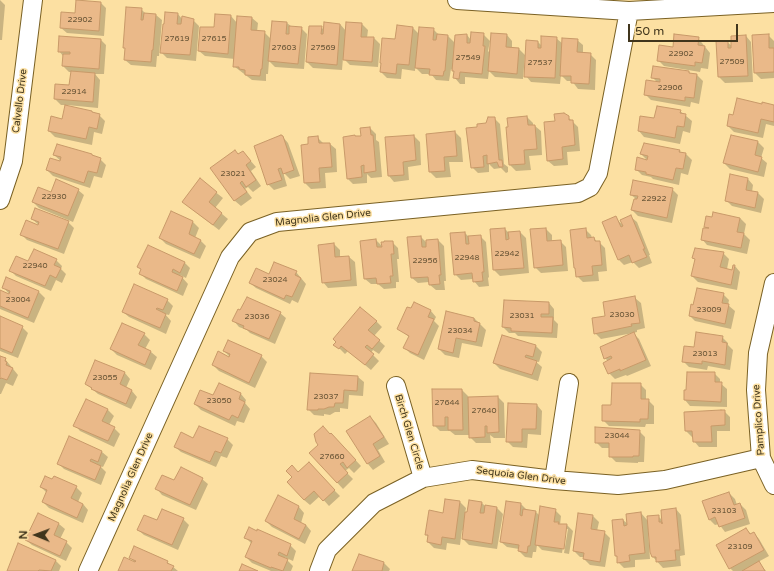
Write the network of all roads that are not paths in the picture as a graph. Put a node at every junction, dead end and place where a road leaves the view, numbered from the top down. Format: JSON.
{"nodes":[{"id":1,"x":33,"y":0,"type":"edge"},
{"id":2,"x":457,"y":0,"type":"edge"},
{"id":3,"x":774,"y":3,"type":"edge"},
{"id":4,"x":629,"y":11,"type":"junction"},
{"id":5,"x":7,"y":160,"type":"edge"},
{"id":6,"x":0,"y":200,"type":"edge"},
{"id":7,"x":774,"y":283,"type":"edge"},
{"id":8,"x":570,"y":383,"type":"dead end"},
{"id":9,"x":396,"y":386,"type":"dead end"},
{"id":10,"x":761,"y":458,"type":"junction"},
{"id":11,"x":423,"y":478,"type":"junction"},
{"id":12,"x":554,"y":480,"type":"junction"},
{"id":13,"x":774,"y":485,"type":"edge"},
{"id":14,"x":88,"y":571,"type":"edge"},
{"id":15,"x":319,"y":571,"type":"edge"}],
"edges":[{"from":1,"to":5,"type":"street","name":"Calvello Drive"},
{"from":2,"to":4,"type":"street"},
{"from":3,"to":4,"type":"street"},
{"from":4,"to":14,"type":"street","name":"Magnolia Glen Drive"},
{"from":5,"to":6,"type":"street","name":"Calvello Drive"},
{"from":7,"to":10,"type":"street","name":"Pamplico Drive"},
{"from":8,"to":12,"type":"street"},
{"from":9,"to":11,"type":"street","name":"Birch Glen Circle"},
{"from":10,"to":12,"type":"street","name":"Sequoia Glen Drive"},
{"from":10,"to":13,"type":"street","name":"Pamplico Drive"},
{"from":11,"to":12,"type":"street","name":"Sequoia Glen Drive"},
{"from":11,"to":15,"type":"street","name":"Sequoia Glen Drive"}]}
